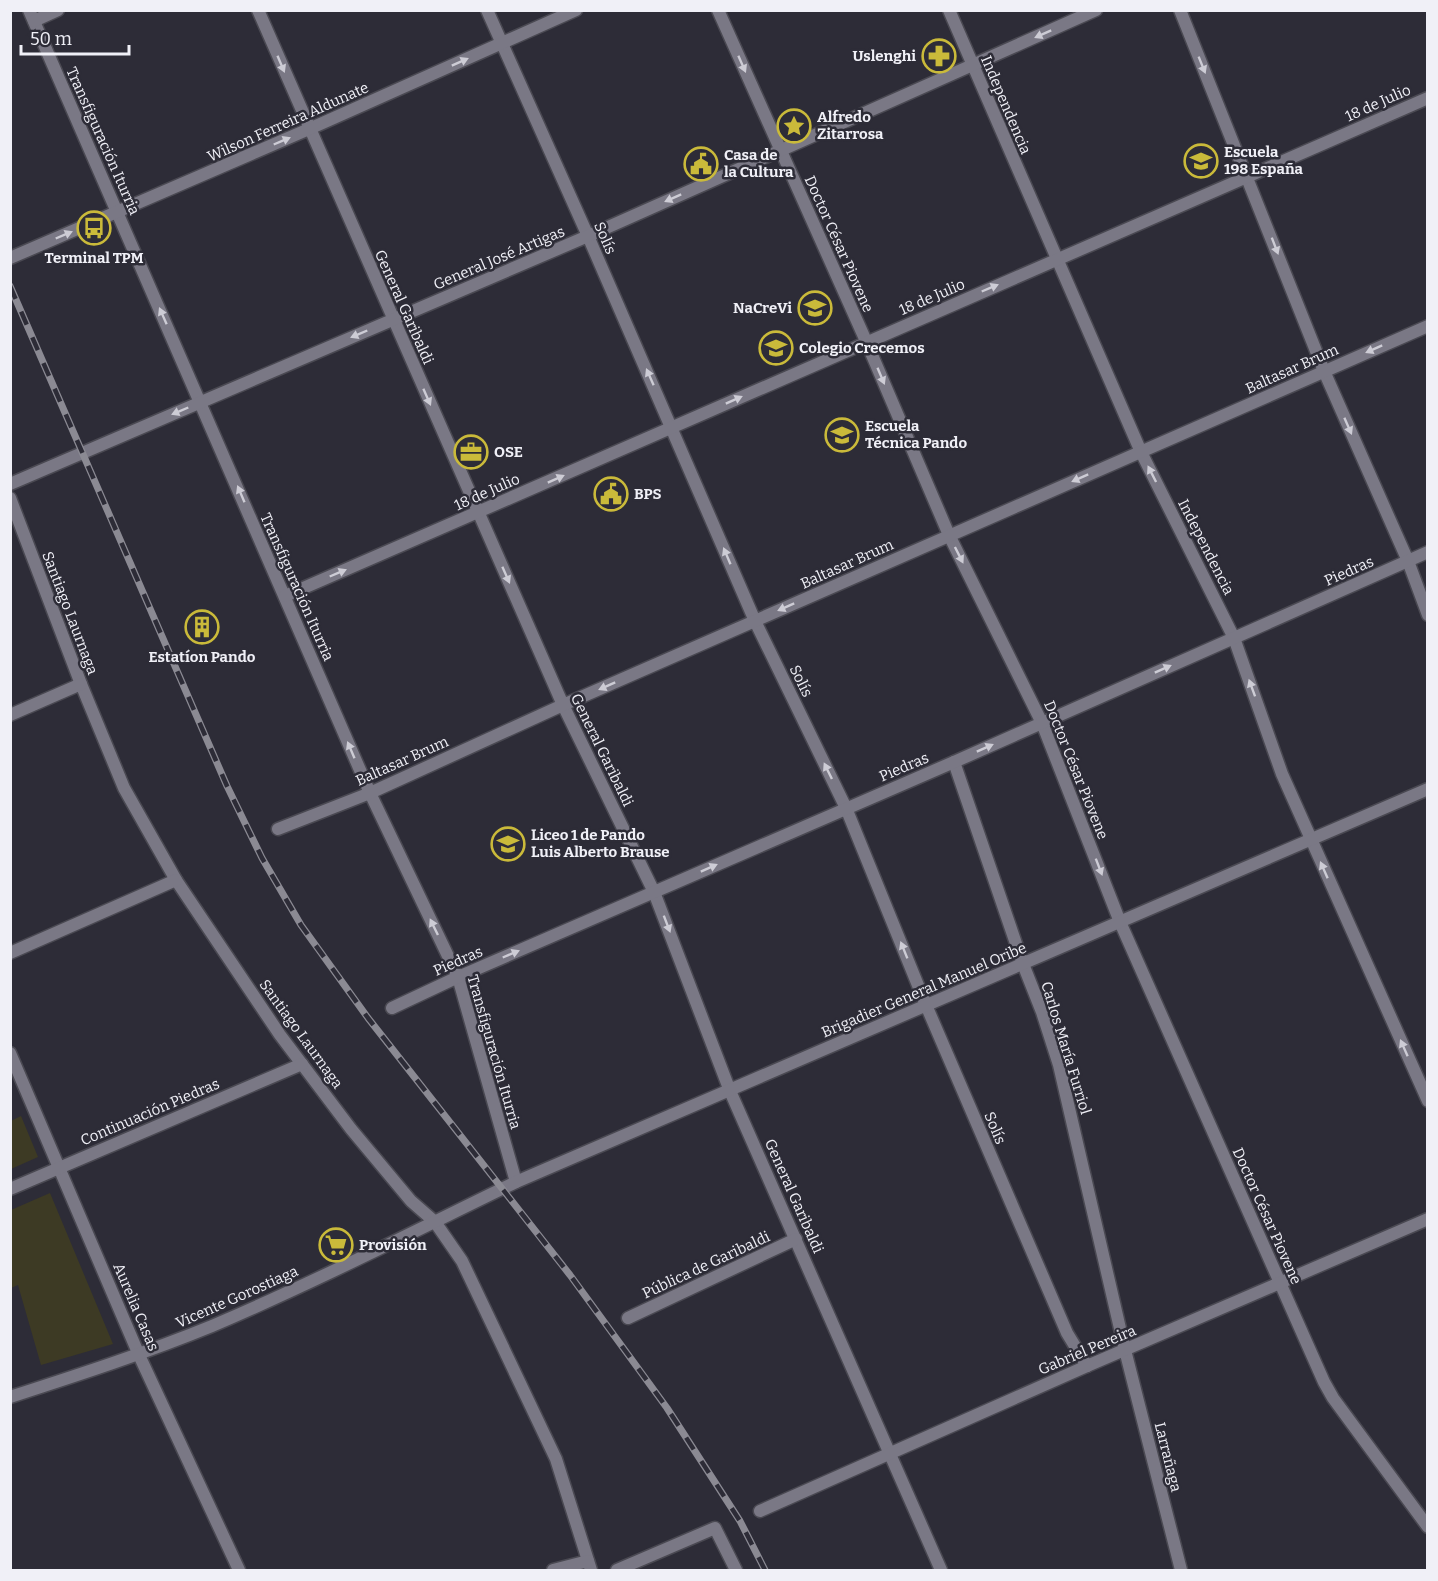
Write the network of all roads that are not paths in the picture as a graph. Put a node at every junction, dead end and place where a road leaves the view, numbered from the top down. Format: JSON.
{"nodes":[{"id":1,"x":58,"y":10,"type":"edge"},
{"id":2,"x":258,"y":10,"type":"edge"},
{"id":3,"x":487,"y":10,"type":"edge"},
{"id":4,"x":576,"y":10,"type":"edge"},
{"id":5,"x":718,"y":10,"type":"edge"},
{"id":6,"x":949,"y":10,"type":"edge"},
{"id":7,"x":1096,"y":10,"type":"edge"},
{"id":8,"x":1180,"y":10,"type":"edge"},
{"id":9,"x":31,"y":16,"type":"edge"},
{"id":10,"x":502,"y":43,"type":"junction"},
{"id":11,"x":973,"y":65,"type":"junction"},
{"id":12,"x":1428,"y":98,"type":"edge"},
{"id":13,"x":309,"y":129,"type":"junction"},
{"id":14,"x":781,"y":150,"type":"junction"},
{"id":15,"x":1247,"y":177,"type":"junction"},
{"id":16,"x":118,"y":212,"type":"junction"},
{"id":17,"x":588,"y":236,"type":"junction"},
{"id":18,"x":10,"y":258,"type":"edge"},
{"id":19,"x":1057,"y":260,"type":"junction"},
{"id":20,"x":393,"y":320,"type":"junction"},
{"id":21,"x":1428,"y":326,"type":"edge"},
{"id":22,"x":866,"y":341,"type":"junction"},
{"id":23,"x":1324,"y":371,"type":"junction"},
{"id":24,"x":201,"y":402,"type":"junction"},
{"id":25,"x":672,"y":428,"type":"junction"},
{"id":26,"x":1141,"y":452,"type":"junction"},
{"id":27,"x":10,"y":484,"type":"edge"},
{"id":28,"x":10,"y":498,"type":"edge"},
{"id":29,"x":479,"y":512,"type":"junction"},
{"id":30,"x":949,"y":536,"type":"junction"},
{"id":31,"x":1428,"y":552,"type":"edge"},
{"id":32,"x":1408,"y":561,"type":"junction"},
{"id":33,"x":285,"y":596,"type":"junction"},
{"id":34,"x":1428,"y":615,"type":"edge"},
{"id":35,"x":755,"y":621,"type":"junction"},
{"id":36,"x":1234,"y":638,"type":"junction"},
{"id":37,"x":81,"y":684,"type":"junction"},
{"id":38,"x":563,"y":705,"type":"junction"},
{"id":39,"x":10,"y":716,"type":"edge"},
{"id":40,"x":1042,"y":723,"type":"junction"},
{"id":41,"x":954,"y":762,"type":"junction"},
{"id":42,"x":1428,"y":789,"type":"edge"},
{"id":43,"x":370,"y":793,"type":"junction"},
{"id":44,"x":846,"y":808,"type":"junction"},
{"id":45,"x":278,"y":829,"type":"dead end"},
{"id":46,"x":1310,"y":840,"type":"junction"},
{"id":47,"x":176,"y":880,"type":"junction"},
{"id":48,"x":654,"y":892,"type":"junction"},
{"id":49,"x":1120,"y":922,"type":"junction"},
{"id":50,"x":10,"y":953,"type":"edge"},
{"id":51,"x":1023,"y":964,"type":"junction"},
{"id":52,"x":458,"y":977,"type":"junction"},
{"id":53,"x":926,"y":1005,"type":"junction"},
{"id":54,"x":392,"y":1008,"type":"dead end"},
{"id":55,"x":10,"y":1053,"type":"edge"},
{"id":56,"x":302,"y":1064,"type":"junction"},
{"id":57,"x":730,"y":1090,"type":"junction"},
{"id":58,"x":1428,"y":1101,"type":"edge"},
{"id":59,"x":60,"y":1167,"type":"junction"},
{"id":60,"x":516,"y":1182,"type":"junction"},
{"id":61,"x":10,"y":1189,"type":"edge"},
{"id":62,"x":1428,"y":1219,"type":"edge"},
{"id":63,"x":435,"y":1222,"type":"junction"},
{"id":64,"x":796,"y":1239,"type":"junction"},
{"id":65,"x":1279,"y":1282,"type":"junction"},
{"id":66,"x":628,"y":1318,"type":"dead end"},
{"id":67,"x":1125,"y":1350,"type":"junction"},
{"id":68,"x":139,"y":1355,"type":"junction"},
{"id":69,"x":1087,"y":1366,"type":"junction"},
{"id":70,"x":10,"y":1397,"type":"edge"},
{"id":71,"x":890,"y":1453,"type":"junction"},
{"id":72,"x":760,"y":1510,"type":"dead end"},
{"id":73,"x":1428,"y":1527,"type":"edge"},
{"id":74,"x":590,"y":1566,"type":"edge"},
{"id":75,"x":239,"y":1570,"type":"edge"},
{"id":76,"x":554,"y":1570,"type":"edge"},
{"id":77,"x":616,"y":1570,"type":"edge"},
{"id":78,"x":736,"y":1570,"type":"edge"},
{"id":79,"x":941,"y":1570,"type":"edge"},
{"id":80,"x":1181,"y":1570,"type":"edge"}],
"edges":[{"from":1,"to":9,"type":"street"},
{"from":2,"to":13,"type":"street","name":"General Garibaldi","one_way":true},
{"from":3,"to":10,"type":"street","name":"Solís"},
{"from":4,"to":10,"type":"street","name":"Wilson Ferreira Aldunate"},
{"from":5,"to":14,"type":"street","name":"Doctor César Piovene","one_way":true},
{"from":6,"to":11,"type":"street","name":"Independencia"},
{"from":7,"to":11,"type":"street","name":"General José Artigas","one_way":true},
{"from":8,"to":15,"type":"street","one_way":true},
{"from":9,"to":16,"type":"street","name":"Transfiguración Iturria"},
{"from":13,"to":10,"type":"street","name":"Wilson Ferreira Aldunate","one_way":true},
{"from":10,"to":17,"type":"street","name":"Solís"},
{"from":11,"to":14,"type":"street","name":"General José Artigas"},
{"from":11,"to":19,"type":"street","name":"Independencia"},
{"from":12,"to":15,"type":"street","name":"18 de Julio"},
{"from":16,"to":13,"type":"street","name":"Wilson Ferreira Aldunate","one_way":true},
{"from":13,"to":20,"type":"street","name":"General Garibaldi"},
{"from":14,"to":17,"type":"street","name":"General José Artigas","one_way":true},
{"from":14,"to":22,"type":"street","name":"Doctor César Piovene"},
{"from":15,"to":19,"type":"street","name":"18 de Julio"},
{"from":15,"to":23,"type":"street","one_way":true},
{"from":18,"to":16,"type":"street","name":"Wilson Ferreira Aldunate","one_way":true},
{"from":24,"to":16,"type":"street","name":"Transfiguración Iturria","one_way":true},
{"from":17,"to":20,"type":"street","name":"General José Artigas"},
{"from":25,"to":17,"type":"street","name":"Solís","one_way":true},
{"from":22,"to":19,"type":"street","name":"18 de Julio","one_way":true},
{"from":19,"to":26,"type":"street","name":"Independencia"},
{"from":20,"to":24,"type":"street","name":"General José Artigas","one_way":true},
{"from":20,"to":29,"type":"street","name":"General Garibaldi","one_way":true},
{"from":21,"to":23,"type":"street","name":"Baltasar Brum","one_way":true},
{"from":25,"to":22,"type":"street","name":"18 de Julio","one_way":true},
{"from":22,"to":30,"type":"street","name":"Doctor César Piovene","one_way":true},
{"from":23,"to":26,"type":"street","name":"Baltasar Brum"},
{"from":23,"to":32,"type":"street","one_way":true},
{"from":24,"to":27,"type":"street","name":"General José Artigas","one_way":true},
{"from":33,"to":24,"type":"street","name":"Transfiguración Iturria","one_way":true},
{"from":29,"to":25,"type":"street","name":"18 de Julio","one_way":true},
{"from":35,"to":25,"type":"street","name":"Solís","one_way":true},
{"from":26,"to":30,"type":"street","name":"Baltasar Brum","one_way":true},
{"from":36,"to":26,"type":"street","name":"Independencia","one_way":true},
{"from":28,"to":37,"type":"street","name":"Santiago Laurnaga"},
{"from":33,"to":29,"type":"street","name":"18 de Julio","one_way":true},
{"from":29,"to":38,"type":"street","name":"General Garibaldi","one_way":true},
{"from":30,"to":35,"type":"street","name":"Baltasar Brum","one_way":true},
{"from":30,"to":40,"type":"street","name":"Doctor César Piovene","one_way":true},
{"from":31,"to":32,"type":"street","name":"Piedras"},
{"from":32,"to":34,"type":"street"},
{"from":32,"to":36,"type":"street","name":"Piedras"},
{"from":43,"to":33,"type":"street","name":"Transfiguración Iturria","one_way":true},
{"from":35,"to":38,"type":"street","name":"Baltasar Brum","one_way":true},
{"from":44,"to":35,"type":"street","name":"Solís","one_way":true},
{"from":40,"to":36,"type":"street","name":"Piedras","one_way":true},
{"from":46,"to":36,"type":"street","name":"Independencia","one_way":true},
{"from":37,"to":39,"type":"street"},
{"from":37,"to":47,"type":"street","name":"Santiago Laurnaga"},
{"from":38,"to":43,"type":"street","name":"Baltasar Brum"},
{"from":38,"to":48,"type":"street","name":"General Garibaldi"},
{"from":41,"to":40,"type":"street","name":"Piedras","one_way":true},
{"from":40,"to":49,"type":"street","name":"Doctor César Piovene","one_way":true},
{"from":41,"to":44,"type":"street","name":"Piedras"},
{"from":41,"to":51,"type":"street","name":"Carlos María Furriol"},
{"from":42,"to":46,"type":"street","name":"Brigadier General Manuel Oribe"},
{"from":43,"to":45,"type":"street","name":"Baltasar Brum"},
{"from":52,"to":43,"type":"street","name":"Transfiguración Iturria","one_way":true},
{"from":48,"to":44,"type":"street","name":"Piedras","one_way":true},
{"from":53,"to":44,"type":"street","name":"Solís","one_way":true},
{"from":46,"to":49,"type":"street","name":"Brigadier General Manuel Oribe"},
{"from":58,"to":46,"type":"street","name":"Independencia","one_way":true},
{"from":47,"to":50,"type":"street"},
{"from":47,"to":56,"type":"street","name":"Santiago Laurnaga"},
{"from":52,"to":48,"type":"street","name":"Piedras","one_way":true},
{"from":48,"to":57,"type":"street","name":"General Garibaldi","one_way":true},
{"from":49,"to":51,"type":"street","name":"Brigadier General Manuel Oribe"},
{"from":49,"to":65,"type":"street","name":"Doctor César Piovene"},
{"from":51,"to":53,"type":"street","name":"Brigadier General Manuel Oribe"},
{"from":51,"to":67,"type":"street","name":"Carlos María Furriol"},
{"from":52,"to":54,"type":"street","name":"Piedras"},
{"from":52,"to":60,"type":"street","name":"Transfiguración Iturria"},
{"from":53,"to":57,"type":"street","name":"Brigadier General Manuel Oribe"},
{"from":53,"to":69,"type":"street","name":"Solís"},
{"from":55,"to":59,"type":"street","name":"Aurelia Casas"},
{"from":56,"to":59,"type":"street","name":"Continuación Piedras"},
{"from":56,"to":63,"type":"street","name":"Santiago Laurnaga"},
{"from":57,"to":60,"type":"street","name":"Brigadier General Manuel Oribe"},
{"from":57,"to":64,"type":"street","name":"General Garibaldi"},
{"from":59,"to":61,"type":"street","name":"Continuación Piedras"},
{"from":59,"to":68,"type":"street","name":"Aurelia Casas"},
{"from":60,"to":63,"type":"street","name":"Brigadier General Manuel Oribe"},
{"from":62,"to":65,"type":"street","name":"Gabriel Pereira"},
{"from":63,"to":68,"type":"street","name":"Vicente Gorostiaga"},
{"from":63,"to":74,"type":"street","name":"Santiago Laurnaga"},
{"from":64,"to":66,"type":"street","name":"Pública de Garibaldi"},
{"from":64,"to":71,"type":"street","name":"General Garibaldi"},
{"from":65,"to":67,"type":"street","name":"Gabriel Pereira"},
{"from":65,"to":73,"type":"street","name":"Doctor César Piovene"},
{"from":67,"to":69,"type":"street","name":"Gabriel Pereira"},
{"from":67,"to":80,"type":"street","name":"Larrañaga"},
{"from":68,"to":70,"type":"street","name":"Vicente Gorostiaga"},
{"from":68,"to":75,"type":"street","name":"Aurelia Casas"},
{"from":69,"to":71,"type":"street","name":"Gabriel Pereira"},
{"from":71,"to":72,"type":"street","name":"Gabriel Pereira"},
{"from":71,"to":79,"type":"street","name":"General Garibaldi"},
{"from":74,"to":76,"type":"street"},
{"from":77,"to":78,"type":"street"}]}
